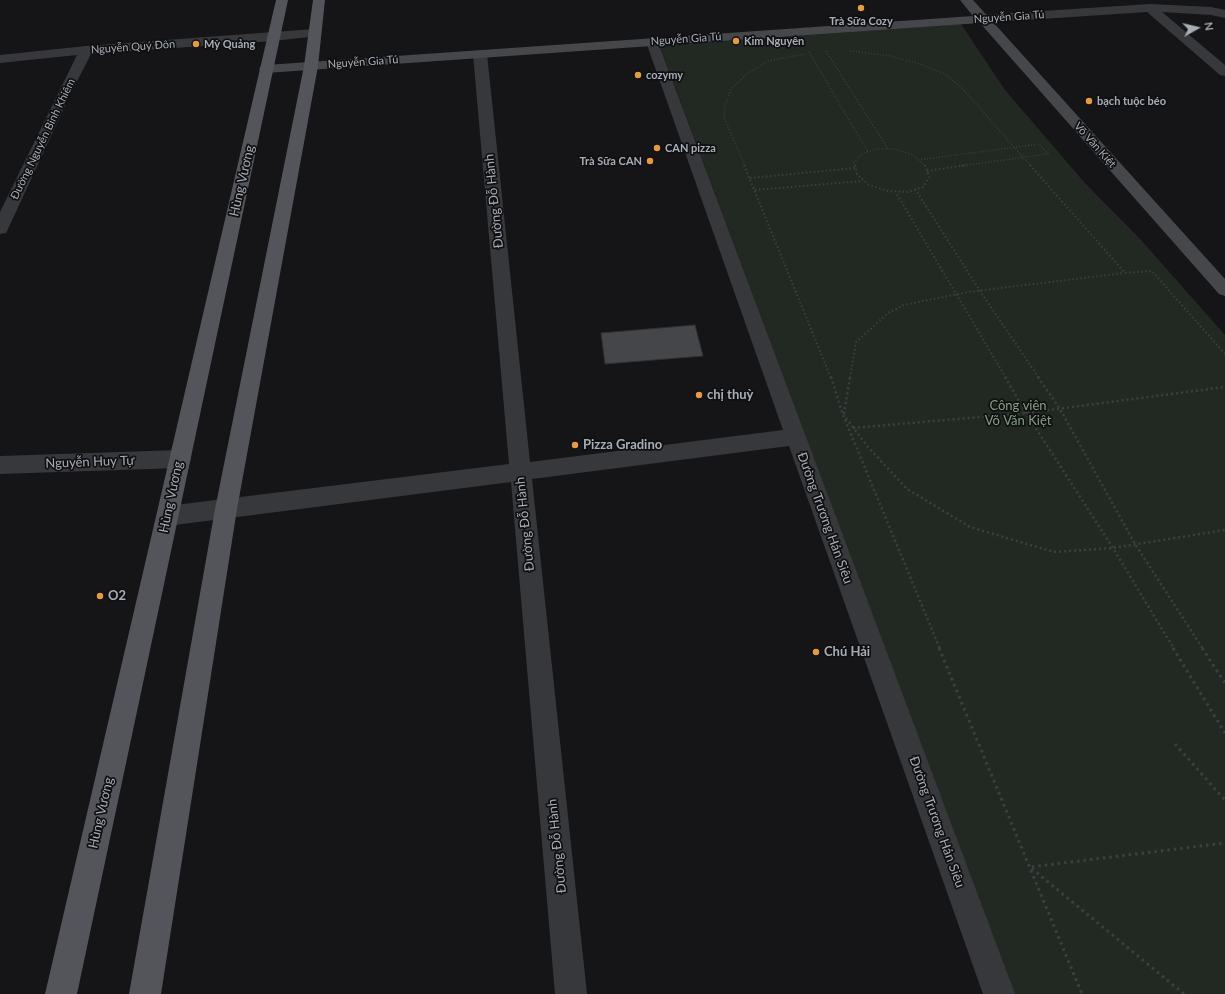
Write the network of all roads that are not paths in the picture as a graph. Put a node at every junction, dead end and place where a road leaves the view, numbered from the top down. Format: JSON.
{"nodes":[{"id":1,"x":282,"y":0,"type":"edge"},
{"id":2,"x":319,"y":0,"type":"edge"},
{"id":3,"x":966,"y":0,"type":"edge"},
{"id":4,"x":1150,"y":8,"type":"junction"},
{"id":5,"x":1225,"y":14,"type":"edge"},
{"id":6,"x":981,"y":19,"type":"junction"},
{"id":7,"x":314,"y":33,"type":"junction"},
{"id":8,"x":273,"y":37,"type":"junction"},
{"id":9,"x":652,"y":42,"type":"junction"},
{"id":10,"x":86,"y":50,"type":"junction"},
{"id":11,"x":480,"y":54,"type":"junction"},
{"id":12,"x":0,"y":59,"type":"edge"},
{"id":13,"x":311,"y":66,"type":"junction"},
{"id":14,"x":266,"y":69,"type":"junction"},
{"id":15,"x":1225,"y":72,"type":"edge"},
{"id":16,"x":0,"y":229,"type":"edge"},
{"id":17,"x":1225,"y":290,"type":"edge"},
{"id":18,"x":796,"y":437,"type":"junction"},
{"id":19,"x":180,"y":459,"type":"junction"},
{"id":20,"x":0,"y":465,"type":"edge"},
{"id":21,"x":520,"y":472,"type":"junction"},
{"id":22,"x":226,"y":509,"type":"junction"},
{"id":23,"x":167,"y":516,"type":"junction"},
{"id":24,"x":61,"y":994,"type":"edge"},
{"id":25,"x":145,"y":994,"type":"edge"},
{"id":26,"x":571,"y":994,"type":"edge"},
{"id":27,"x":999,"y":994,"type":"edge"}],
"edges":[{"from":1,"to":8,"type":"main road","name":"Hùng Vương"},
{"from":2,"to":7,"type":"main road"},
{"from":3,"to":6,"type":"street","name":"Võ Văn Kiệt"},
{"from":4,"to":5,"type":"street","name":"Nguyễn Gia Tú"},
{"from":4,"to":6,"type":"street","name":"Nguyễn Gia Tú"},
{"from":4,"to":15,"type":"street"},
{"from":6,"to":9,"type":"street","name":"Nguyễn Gia Tú"},
{"from":6,"to":17,"type":"street","name":"Võ Văn Kiệt"},
{"from":7,"to":8,"type":"street","name":"Nguyễn Quý Đôn"},
{"from":7,"to":13,"type":"main road"},
{"from":8,"to":10,"type":"street","name":"Nguyễn Quý Đôn"},
{"from":8,"to":14,"type":"main road","name":"Hùng Vương"},
{"from":9,"to":11,"type":"street","name":"Nguyễn Gia Tú"},
{"from":9,"to":18,"type":"street","name":"Đường Trương Hán Siêu"},
{"from":10,"to":12,"type":"street","name":"Nguyễn Quý Đôn"},
{"from":10,"to":16,"type":"street","name":"Đường Nguyễn Bỉnh Khiêm"},
{"from":11,"to":13,"type":"street","name":"Nguyễn Gia Tú"},
{"from":11,"to":21,"type":"street","name":"Đường Đỗ Hành"},
{"from":13,"to":14,"type":"street","name":"Nguyễn Gia Tú"},
{"from":13,"to":22,"type":"main road"},
{"from":14,"to":19,"type":"main road","name":"Hùng Vương"},
{"from":18,"to":21,"type":"street"},
{"from":18,"to":27,"type":"street","name":"Đường Trương Hán Siêu"},
{"from":19,"to":20,"type":"street","name":"Nguyễn Huy Tự"},
{"from":19,"to":23,"type":"main road","name":"Hùng Vương"},
{"from":21,"to":22,"type":"street"},
{"from":21,"to":26,"type":"street","name":"Đường Đỗ Hành"},
{"from":22,"to":23,"type":"street"},
{"from":22,"to":25,"type":"main road"},
{"from":23,"to":24,"type":"main road","name":"Hùng Vương"}]}
